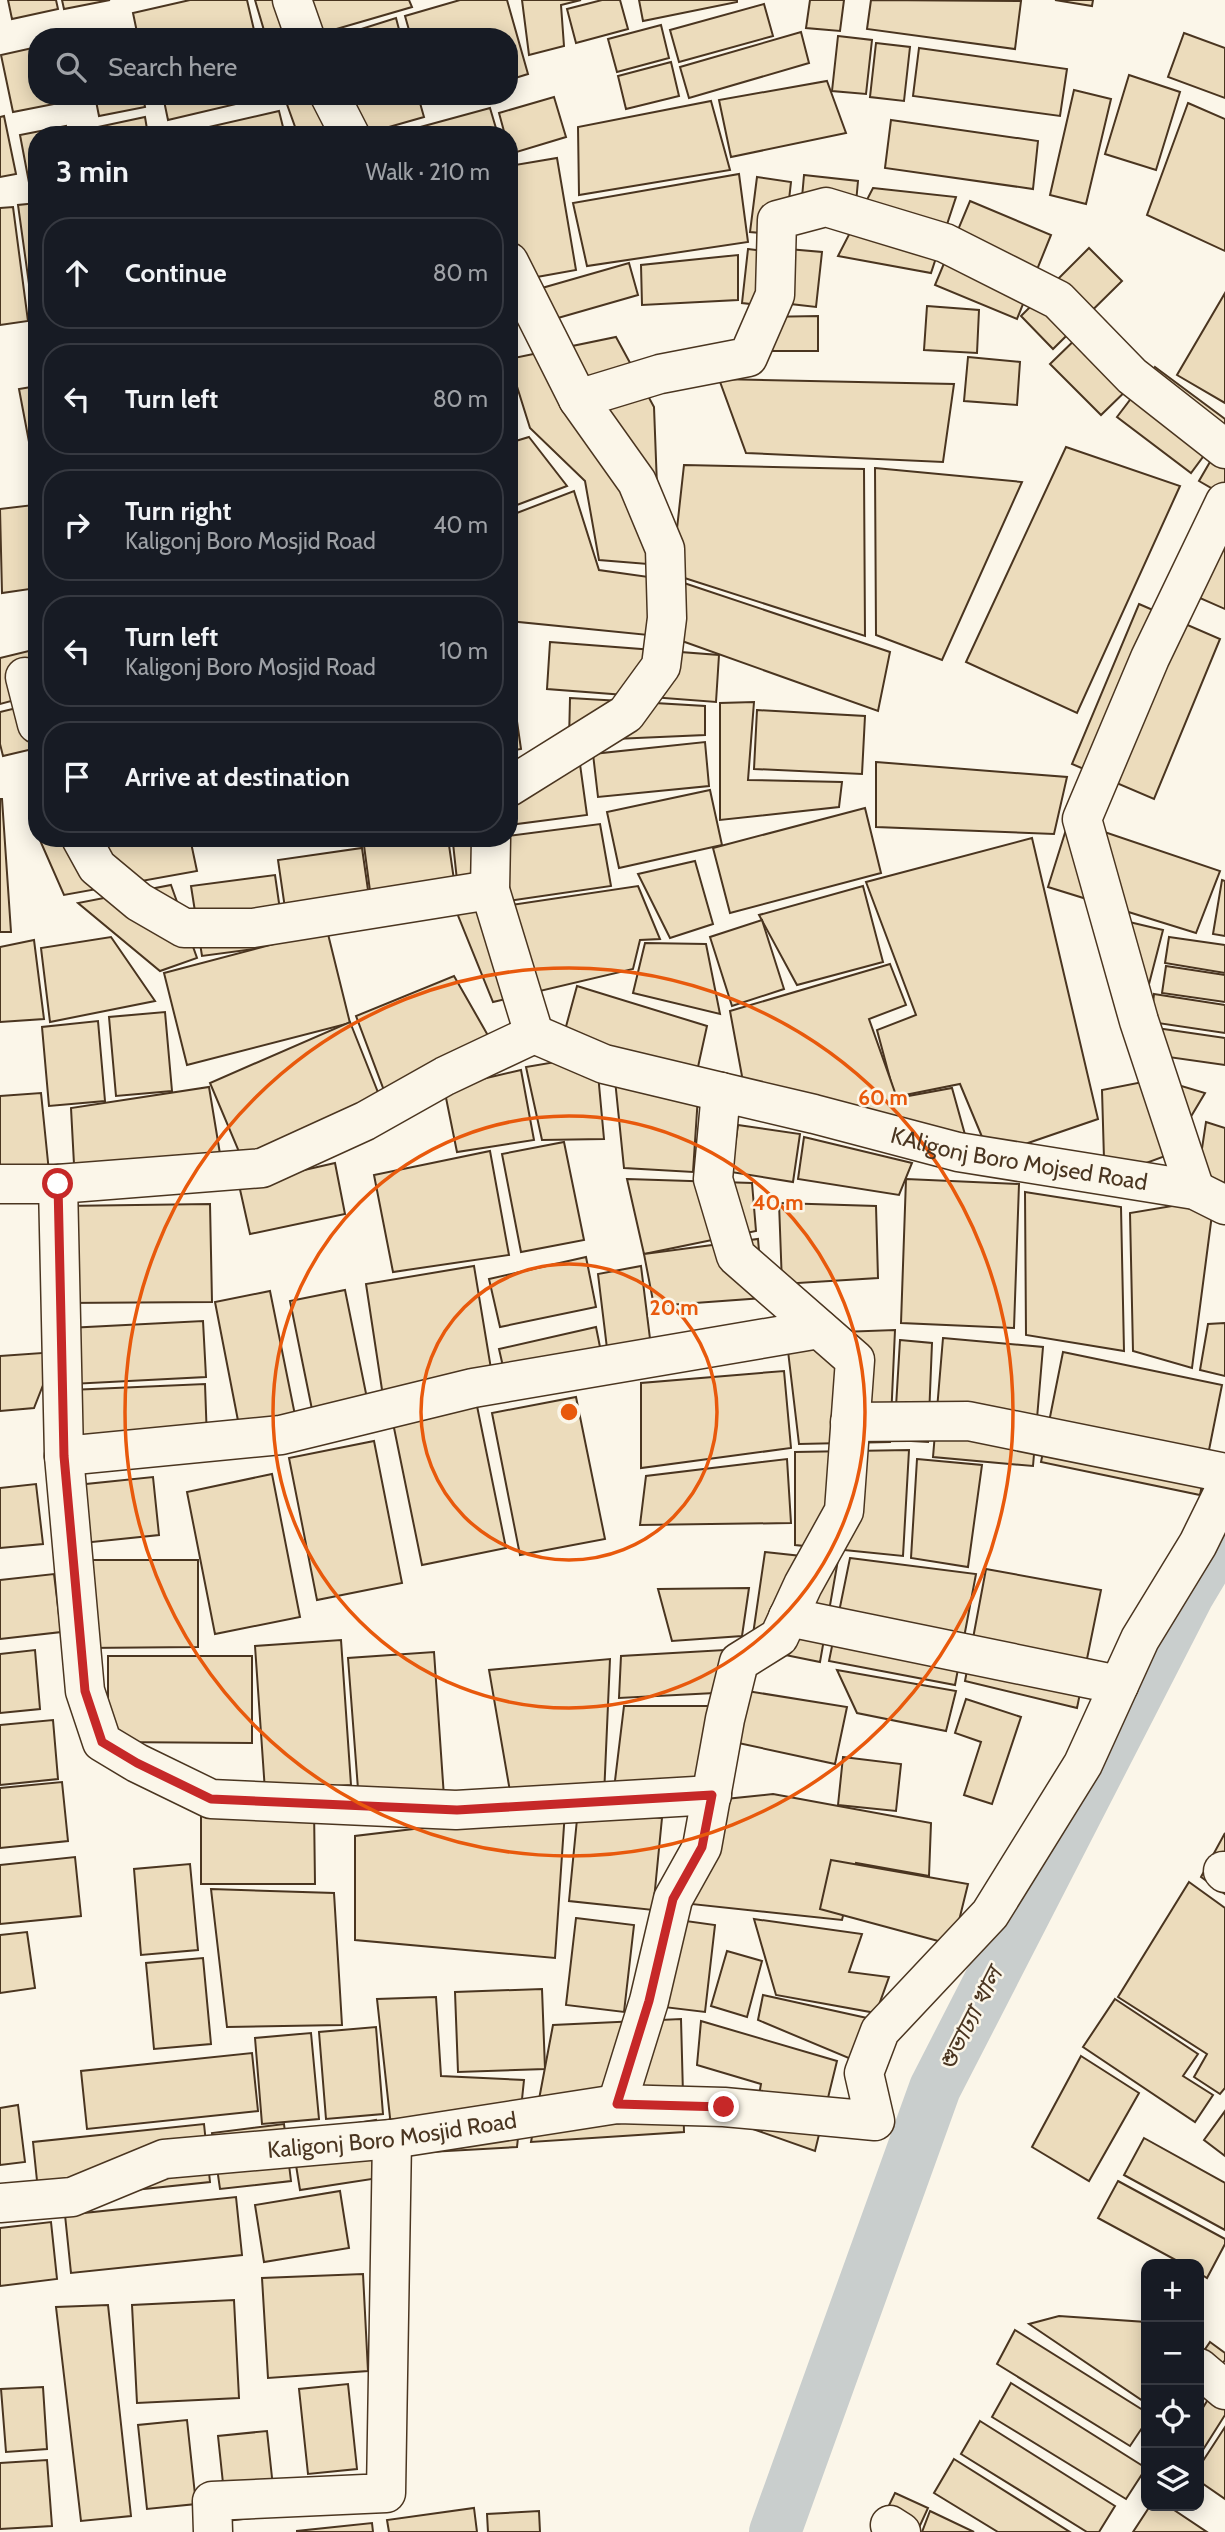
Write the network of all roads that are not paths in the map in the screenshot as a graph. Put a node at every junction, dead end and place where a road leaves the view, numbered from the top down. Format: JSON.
{"nodes":[{"id":1,"x":292,"y":0,"type":"edge"},
{"id":2,"x":303,"y":28,"type":"edge"},
{"id":3,"x":334,"y":105,"type":"edge"},
{"id":4,"x":345,"y":126,"type":"edge"},
{"id":5,"x":518,"y":280,"type":"edge"},
{"id":6,"x":578,"y":399,"type":"junction"},
{"id":7,"x":1225,"y":449,"type":"edge"},
{"id":8,"x":1225,"y":502,"type":"edge"},
{"id":9,"x":25,"y":677,"type":"dead end"},
{"id":10,"x":28,"y":689,"type":"edge"},
{"id":11,"x":518,"y":781,"type":"edge"},
{"id":12,"x":86,"y":847,"type":"edge"},
{"id":13,"x":491,"y":847,"type":"edge"},
{"id":14,"x":490,"y":890,"type":"junction"},
{"id":15,"x":534,"y":1034,"type":"junction"},
{"id":16,"x":721,"y":1093,"type":"junction"},
{"id":17,"x":0,"y":1184,"type":"edge"},
{"id":18,"x":58,"y":1184,"type":"junction"},
{"id":19,"x":1210,"y":1197,"type":"edge"},
{"id":20,"x":819,"y":1329,"type":"junction"},
{"id":21,"x":850,"y":1422,"type":"junction"},
{"id":22,"x":64,"y":1456,"type":"junction"},
{"id":23,"x":1225,"y":1473,"type":"edge"},
{"id":24,"x":1225,"y":1489,"type":"edge"},
{"id":25,"x":788,"y":1617,"type":"junction"},
{"id":26,"x":1119,"y":1685,"type":"junction"},
{"id":27,"x":712,"y":1795,"type":"junction"},
{"id":28,"x":617,"y":2104,"type":"junction"},
{"id":29,"x":392,"y":2139,"type":"junction"},
{"id":30,"x":0,"y":2203,"type":"edge"},
{"id":31,"x":1204,"y":2372,"type":"edge"},
{"id":32,"x":1225,"y":2390,"type":"edge"},
{"id":33,"x":213,"y":2532,"type":"edge"}],
"edges":[{"from":1,"to":2,"type":"street"},
{"from":3,"to":4,"type":"street"},
{"from":5,"to":6,"type":"street"},
{"from":6,"to":7,"type":"street"},
{"from":6,"to":11,"type":"street"},
{"from":8,"to":19,"type":"street"},
{"from":9,"to":10,"type":"street"},
{"from":12,"to":14,"type":"street"},
{"from":13,"to":14,"type":"street"},
{"from":14,"to":15,"type":"street"},
{"from":15,"to":16,"type":"street","name":"KAligonj Boro Mojsed Road"},
{"from":15,"to":18,"type":"street"},
{"from":16,"to":19,"type":"street","name":"KAligonj Boro Mojsed Road"},
{"from":16,"to":20,"type":"street"},
{"from":17,"to":18,"type":"street"},
{"from":18,"to":22,"type":"street"},
{"from":20,"to":21,"type":"street"},
{"from":20,"to":22,"type":"street"},
{"from":21,"to":23,"type":"street"},
{"from":21,"to":25,"type":"street"},
{"from":22,"to":27,"type":"street"},
{"from":24,"to":26,"type":"street"},
{"from":25,"to":26,"type":"street"},
{"from":25,"to":27,"type":"street"},
{"from":26,"to":28,"type":"street","name":"Kaligonj Boro Mosjid Road"},
{"from":27,"to":28,"type":"street"},
{"from":28,"to":29,"type":"street","name":"Kaligonj Boro Mosjid Road"},
{"from":29,"to":30,"type":"street","name":"Kaligonj Boro Mosjid Road"},
{"from":29,"to":33,"type":"street"},
{"from":31,"to":32,"type":"street"}]}
